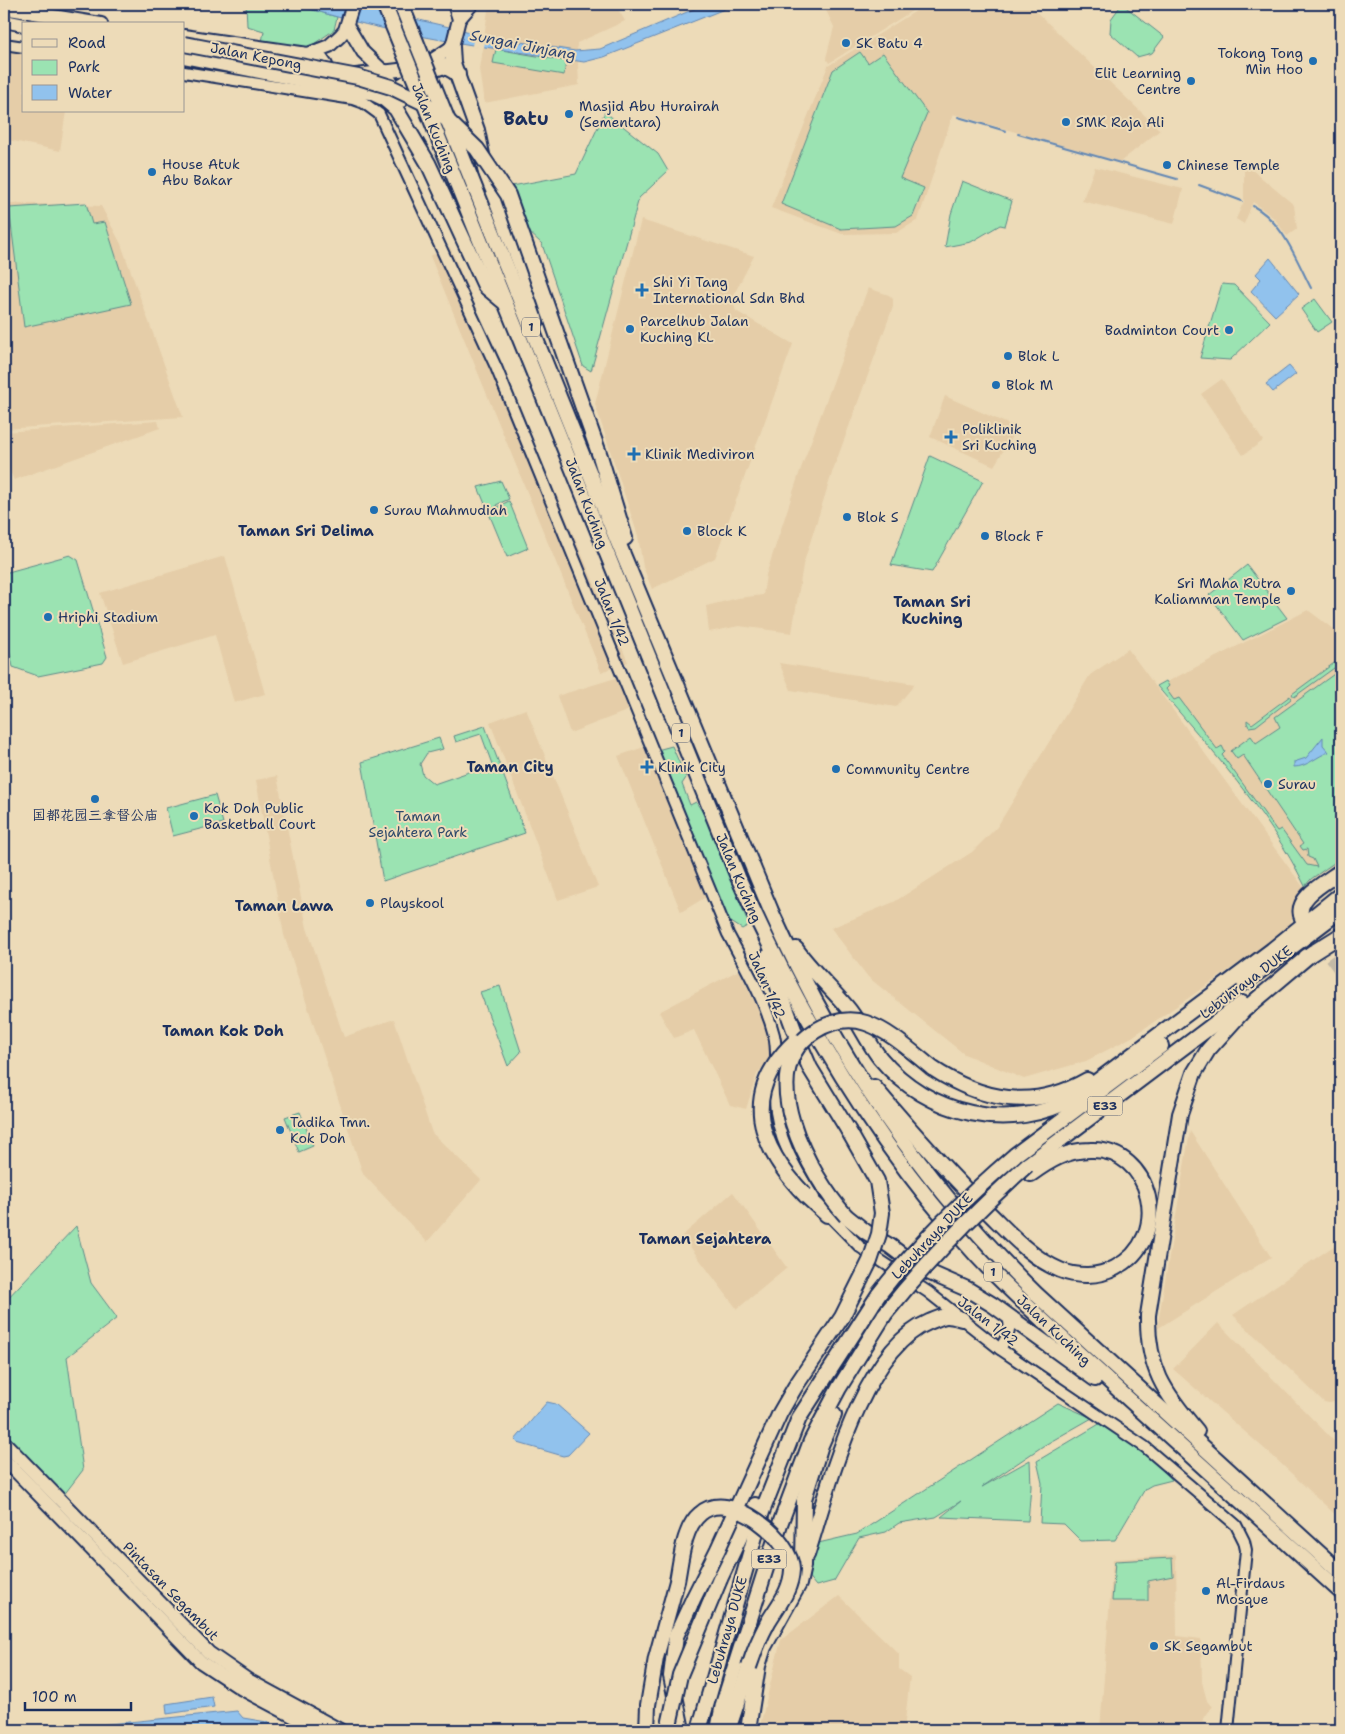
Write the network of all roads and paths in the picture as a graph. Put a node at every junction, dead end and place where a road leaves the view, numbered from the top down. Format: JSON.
{"nodes":[{"id":1,"x":353,"y":4,"type":"edge"},
{"id":2,"x":384,"y":4,"type":"edge"},
{"id":3,"x":401,"y":4,"type":"edge"},
{"id":4,"x":454,"y":4,"type":"edge"},
{"id":5,"x":472,"y":4,"type":"edge"},
{"id":6,"x":4,"y":8,"type":"edge"},
{"id":7,"x":459,"y":20,"type":"junction"},
{"id":8,"x":4,"y":21,"type":"edge"},
{"id":9,"x":89,"y":22,"type":"edge"},
{"id":10,"x":22,"y":25,"type":"edge"},
{"id":11,"x":347,"y":25,"type":"junction"},
{"id":12,"x":185,"y":36,"type":"edge"},
{"id":13,"x":4,"y":44,"type":"edge"},
{"id":14,"x":185,"y":44,"type":"edge"},
{"id":15,"x":452,"y":46,"type":"junction"},
{"id":16,"x":22,"y":47,"type":"edge"},
{"id":17,"x":308,"y":54,"type":"junction"},
{"id":18,"x":185,"y":58,"type":"edge"},
{"id":19,"x":383,"y":71,"type":"junction"},
{"id":20,"x":185,"y":72,"type":"edge"},
{"id":21,"x":458,"y":74,"type":"junction"},
{"id":22,"x":305,"y":81,"type":"junction"},
{"id":23,"x":401,"y":100,"type":"junction"},
{"id":24,"x":428,"y":163,"type":"junction"},
{"id":25,"x":504,"y":302,"type":"junction"},
{"id":26,"x":538,"y":346,"type":"junction"},
{"id":27,"x":654,"y":629,"type":"junction"},
{"id":28,"x":1341,"y":871,"type":"edge"},
{"id":29,"x":738,"y":877,"type":"junction"},
{"id":30,"x":1341,"y":894,"type":"edge"},
{"id":31,"x":1341,"y":910,"type":"edge"},
{"id":32,"x":771,"y":911,"type":"junction"},
{"id":33,"x":1302,"y":918,"type":"dead end"},
{"id":34,"x":1341,"y":935,"type":"edge"},
{"id":35,"x":1272,"y":950,"type":"junction"},
{"id":36,"x":1313,"y":952,"type":"junction"},
{"id":37,"x":1234,"y":978,"type":"junction"},
{"id":38,"x":838,"y":1021,"type":"junction"},
{"id":39,"x":843,"y":1050,"type":"junction"},
{"id":40,"x":1120,"y":1076,"type":"junction"},
{"id":41,"x":1029,"y":1170,"type":"junction"},
{"id":42,"x":827,"y":1215,"type":"junction"},
{"id":43,"x":1007,"y":1314,"type":"junction"},
{"id":44,"x":962,"y":1320,"type":"junction"},
{"id":45,"x":1027,"y":1329,"type":"junction"},
{"id":46,"x":1008,"y":1335,"type":"junction"},
{"id":47,"x":1000,"y":1349,"type":"junction"},
{"id":48,"x":799,"y":1418,"type":"junction"},
{"id":49,"x":4,"y":1442,"type":"edge"},
{"id":50,"x":816,"y":1443,"type":"junction"},
{"id":51,"x":1176,"y":1443,"type":"junction"},
{"id":52,"x":6,"y":1463,"type":"edge"},
{"id":53,"x":1240,"y":1482,"type":"junction"},
{"id":54,"x":803,"y":1566,"type":"junction"},
{"id":55,"x":1341,"y":1573,"type":"edge"},
{"id":56,"x":1341,"y":1592,"type":"edge"},
{"id":57,"x":685,"y":1614,"type":"junction"},
{"id":58,"x":749,"y":1667,"type":"junction"},
{"id":59,"x":743,"y":1727,"type":"edge"},
{"id":60,"x":319,"y":1730,"type":"edge"},
{"id":61,"x":340,"y":1730,"type":"edge"},
{"id":62,"x":647,"y":1730,"type":"edge"},
{"id":63,"x":655,"y":1730,"type":"edge"},
{"id":64,"x":668,"y":1730,"type":"edge"},
{"id":65,"x":682,"y":1730,"type":"edge"},
{"id":66,"x":699,"y":1730,"type":"edge"},
{"id":67,"x":718,"y":1730,"type":"edge"},
{"id":68,"x":728,"y":1730,"type":"edge"},
{"id":69,"x":1228,"y":1730,"type":"edge"}],
"edges":[{"from":1,"to":11,"type":"main road"},
{"from":2,"to":25,"type":"highway","name":"Jalan Kuching","number":"1","bridge":true},
{"from":3,"to":26,"type":"highway","name":"Jalan Kuching","number":"1","bridge":true},
{"from":4,"to":7,"type":"main road"},
{"from":5,"to":7,"type":"main road"},
{"from":6,"to":9,"type":"main road"},
{"from":7,"to":15,"type":"main road"},
{"from":8,"to":10,"type":"main road"},
{"from":11,"to":17,"type":"main road","name":"Jalan Kepong"},
{"from":11,"to":19,"type":"main road"},
{"from":12,"to":17,"type":"main road","name":"Jalan Kepong"},
{"from":13,"to":16,"type":"street"},
{"from":14,"to":27,"type":"highway","bridge":true},
{"from":15,"to":19,"type":"main road","name":"Jalan Kepong"},
{"from":15,"to":21,"type":"highway"},
{"from":17,"to":22,"type":"main road"},
{"from":18,"to":22,"type":"main road","name":"Jalan Kepong"},
{"from":19,"to":22,"type":"main road","name":"Jalan Kepong"},
{"from":19,"to":23,"type":"highway"},
{"from":20,"to":42,"type":"street","name":"Jalan 1/42"},
{"from":21,"to":23,"type":"highway"},
{"from":21,"to":26,"type":"highway"},
{"from":22,"to":24,"type":"highway"},
{"from":23,"to":24,"type":"highway"},
{"from":24,"to":25,"type":"highway"},
{"from":25,"to":29,"type":"highway","name":"Jalan Kuching","number":"1"},
{"from":26,"to":27,"type":"highway","name":"Jalan Kuching","number":"1"},
{"from":27,"to":32,"type":"highway","name":"Jalan Kuching","number":"1"},
{"from":28,"to":33,"type":"highway"},
{"from":29,"to":51,"type":"highway","name":"Jalan Kuching","number":"1"},
{"from":29,"to":57,"type":"highway","bridge":true},
{"from":30,"to":35,"type":"highway"},
{"from":31,"to":40,"type":"highway","name":"Lebuhraya DUKE","number":"E33"},
{"from":32,"to":37,"type":"highway"},
{"from":32,"to":39,"type":"highway","name":"Jalan Kuching","number":"1"},
{"from":34,"to":36,"type":"highway","name":"Lebuhraya DUKE","number":"E33"},
{"from":35,"to":37,"type":"highway"},
{"from":35,"to":38,"type":"highway","bridge":true},
{"from":36,"to":41,"type":"highway","name":"Lebuhraya DUKE","number":"E33"},
{"from":36,"to":53,"type":"highway"},
{"from":37,"to":40,"type":"highway"},
{"from":38,"to":42,"type":"highway","bridge":true},
{"from":38,"to":43,"type":"highway","bridge":true},
{"from":39,"to":41,"type":"highway"},
{"from":39,"to":53,"type":"highway","name":"Jalan Kuching","number":"1"},
{"from":40,"to":48,"type":"highway","name":"Lebuhraya DUKE","number":"E33","bridge":true},
{"from":41,"to":50,"type":"highway","name":"Lebuhraya DUKE","number":"E33","bridge":true},
{"from":42,"to":44,"type":"street","name":"Jalan 1/42"},
{"from":43,"to":45,"type":"highway"},
{"from":43,"to":46,"type":"street"},
{"from":44,"to":47,"type":"street","name":"Jalan 1/42"},
{"from":44,"to":54,"type":"highway"},
{"from":45,"to":46,"type":"street"},
{"from":45,"to":51,"type":"highway"},
{"from":46,"to":47,"type":"street"},
{"from":47,"to":69,"type":"street","name":"Jalan 1/42"},
{"from":48,"to":64,"type":"highway","number":"E33","bridge":true},
{"from":48,"to":66,"type":"highway","name":"Lebuhraya DUKE","number":"E33"},
{"from":49,"to":61,"type":"main road","name":"Pintasan Segambut"},
{"from":50,"to":54,"type":"highway"},
{"from":50,"to":67,"type":"highway","name":"Lebuhraya DUKE","number":"E33"},
{"from":51,"to":56,"type":"highway","name":"Jalan Kuching","number":"1"},
{"from":52,"to":60,"type":"main road","name":"Pintasan Segambut"},
{"from":53,"to":55,"type":"highway","name":"Jalan Kuching","number":"1"},
{"from":54,"to":59,"type":"highway"},
{"from":57,"to":63,"type":"highway"},
{"from":57,"to":65,"type":"highway"},
{"from":58,"to":59,"type":"highway"},
{"from":58,"to":62,"type":"highway","bridge":true},
{"from":58,"to":68,"type":"highway"}]}
